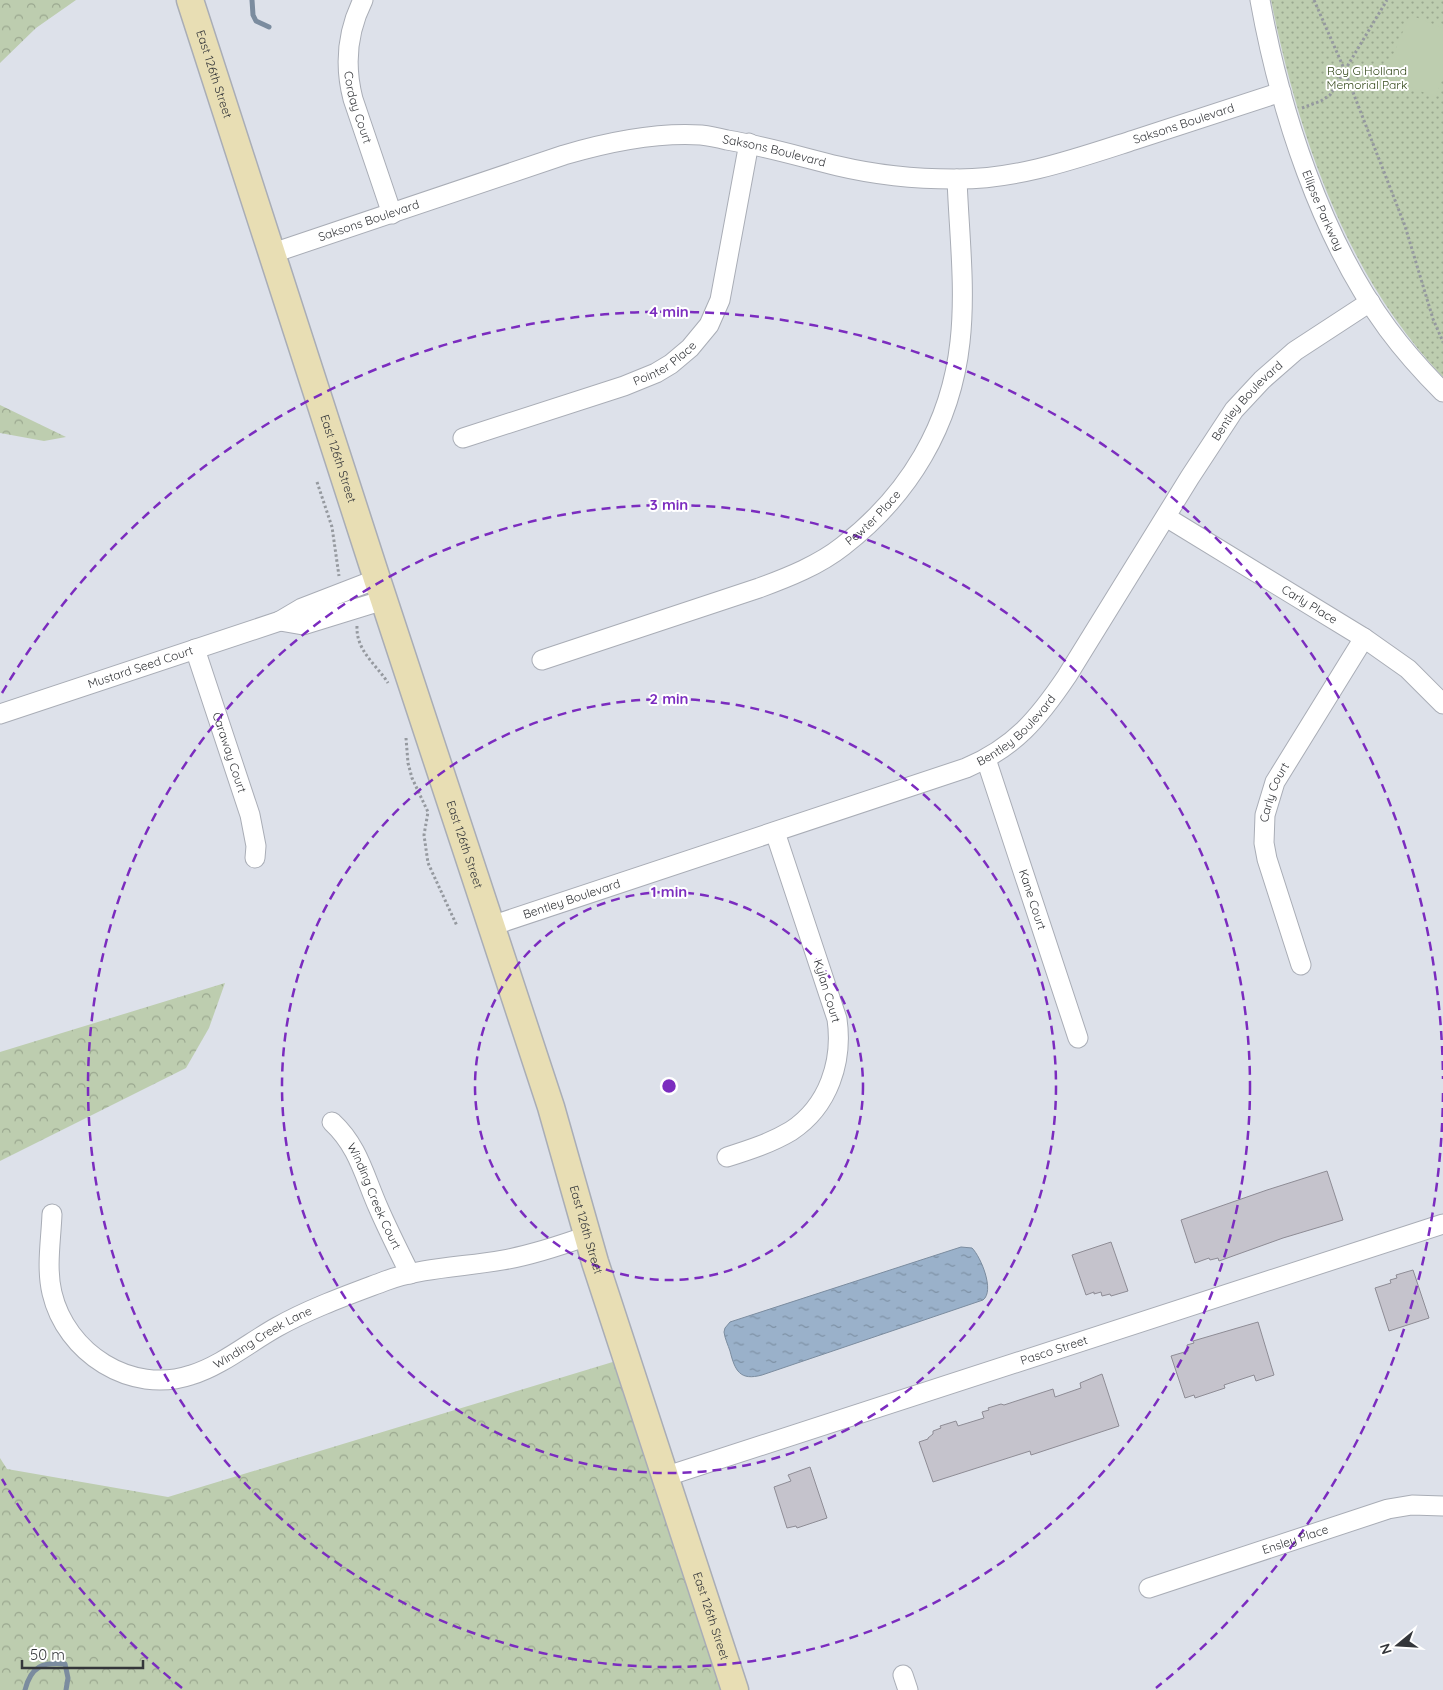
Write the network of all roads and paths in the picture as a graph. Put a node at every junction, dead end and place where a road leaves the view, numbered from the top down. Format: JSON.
{"nodes":[{"id":1,"x":190,"y":0,"type":"edge"},
{"id":2,"x":363,"y":0,"type":"edge"},
{"id":3,"x":1260,"y":0,"type":"edge"},
{"id":4,"x":1314,"y":0,"type":"edge"},
{"id":5,"x":1387,"y":0,"type":"edge"},
{"id":6,"x":1344,"y":69,"type":"junction"},
{"id":7,"x":1281,"y":92,"type":"junction"},
{"id":8,"x":1297,"y":110,"type":"dead end"},
{"id":9,"x":749,"y":143,"type":"junction"},
{"id":10,"x":957,"y":179,"type":"junction"},
{"id":11,"x":392,"y":214,"type":"junction"},
{"id":12,"x":273,"y":253,"type":"junction"},
{"id":13,"x":1370,"y":302,"type":"junction"},
{"id":14,"x":1443,"y":342,"type":"edge"},
{"id":15,"x":1443,"y":392,"type":"edge"},
{"id":16,"x":463,"y":438,"type":"dead end"},
{"id":17,"x":317,"y":482,"type":"dead end"},
{"id":18,"x":1166,"y":517,"type":"junction"},
{"id":19,"x":340,"y":580,"type":"dead end"},
{"id":20,"x":381,"y":590,"type":"junction"},
{"id":21,"x":357,"y":623,"type":"dead end"},
{"id":22,"x":1364,"y":638,"type":"junction"},
{"id":23,"x":195,"y":649,"type":"junction"},
{"id":24,"x":542,"y":660,"type":"dead end"},
{"id":25,"x":392,"y":690,"type":"dead end"},
{"id":26,"x":1443,"y":704,"type":"edge"},
{"id":27,"x":0,"y":714,"type":"edge"},
{"id":28,"x":405,"y":732,"type":"dead end"},
{"id":29,"x":986,"y":759,"type":"junction"},
{"id":30,"x":775,"y":832,"type":"junction"},
{"id":31,"x":255,"y":858,"type":"dead end"},
{"id":32,"x":457,"y":926,"type":"dead end"},
{"id":33,"x":491,"y":926,"type":"junction"},
{"id":34,"x":1301,"y":965,"type":"dead end"},
{"id":35,"x":1078,"y":1038,"type":"dead end"},
{"id":36,"x":332,"y":1122,"type":"dead end"},
{"id":37,"x":726,"y":1157,"type":"dead end"},
{"id":38,"x":52,"y":1214,"type":"dead end"},
{"id":39,"x":1443,"y":1224,"type":"edge"},
{"id":40,"x":587,"y":1236,"type":"junction"},
{"id":41,"x":410,"y":1274,"type":"junction"},
{"id":42,"x":664,"y":1477,"type":"junction"},
{"id":43,"x":1443,"y":1506,"type":"edge"},
{"id":44,"x":1149,"y":1588,"type":"dead end"},
{"id":45,"x":735,"y":1690,"type":"edge"}],
"edges":[{"from":1,"to":12,"type":"main road","name":"East 126th Street"},
{"from":2,"to":11,"type":"street","name":"Corday Court"},
{"from":3,"to":7,"type":"street","name":"Ellipse Parkway"},
{"from":4,"to":6,"type":"path"},
{"from":5,"to":6,"type":"path"},
{"from":6,"to":8,"type":"path"},
{"from":6,"to":14,"type":"path"},
{"from":7,"to":10,"type":"street","name":"Saksons Boulevard"},
{"from":7,"to":13,"type":"street","name":"Ellipse Parkway"},
{"from":9,"to":10,"type":"street","name":"Saksons Boulevard"},
{"from":9,"to":11,"type":"street","name":"Saksons Boulevard"},
{"from":9,"to":16,"type":"street","name":"Pointer Place"},
{"from":10,"to":24,"type":"street","name":"Pewter Place"},
{"from":11,"to":12,"type":"street","name":"Saksons Boulevard"},
{"from":12,"to":20,"type":"main road","name":"East 126th Street"},
{"from":13,"to":15,"type":"street","name":"Ellipse Parkway"},
{"from":13,"to":18,"type":"street","name":"Bentley Boulevard"},
{"from":17,"to":19,"type":"path"},
{"from":18,"to":22,"type":"street","name":"Carly Place"},
{"from":18,"to":29,"type":"street","name":"Bentley Boulevard"},
{"from":20,"to":23,"type":"street","name":"Mustard Seed Court"},
{"from":20,"to":33,"type":"main road","name":"East 126th Street"},
{"from":21,"to":25,"type":"path"},
{"from":22,"to":26,"type":"street","name":"Carly Place"},
{"from":22,"to":34,"type":"street","name":"Carly Court"},
{"from":23,"to":27,"type":"street","name":"Mustard Seed Court"},
{"from":23,"to":31,"type":"street","name":"Caraway Court"},
{"from":28,"to":32,"type":"path"},
{"from":29,"to":30,"type":"street","name":"Bentley Boulevard"},
{"from":29,"to":35,"type":"street","name":"Kane Court"},
{"from":30,"to":33,"type":"street","name":"Bentley Boulevard"},
{"from":30,"to":37,"type":"street","name":"Kylan Court"},
{"from":33,"to":40,"type":"main road","name":"East 126th Street"},
{"from":36,"to":41,"type":"street","name":"Winding Creek Court"},
{"from":38,"to":41,"type":"street","name":"Winding Creek Lane"},
{"from":39,"to":42,"type":"street","name":"Pasco Street"},
{"from":40,"to":41,"type":"street","name":"Winding Creek Lane"},
{"from":40,"to":42,"type":"main road","name":"East 126th Street"},
{"from":42,"to":45,"type":"main road","name":"East 126th Street"},
{"from":43,"to":44,"type":"street","name":"Ensley Place"}]}
